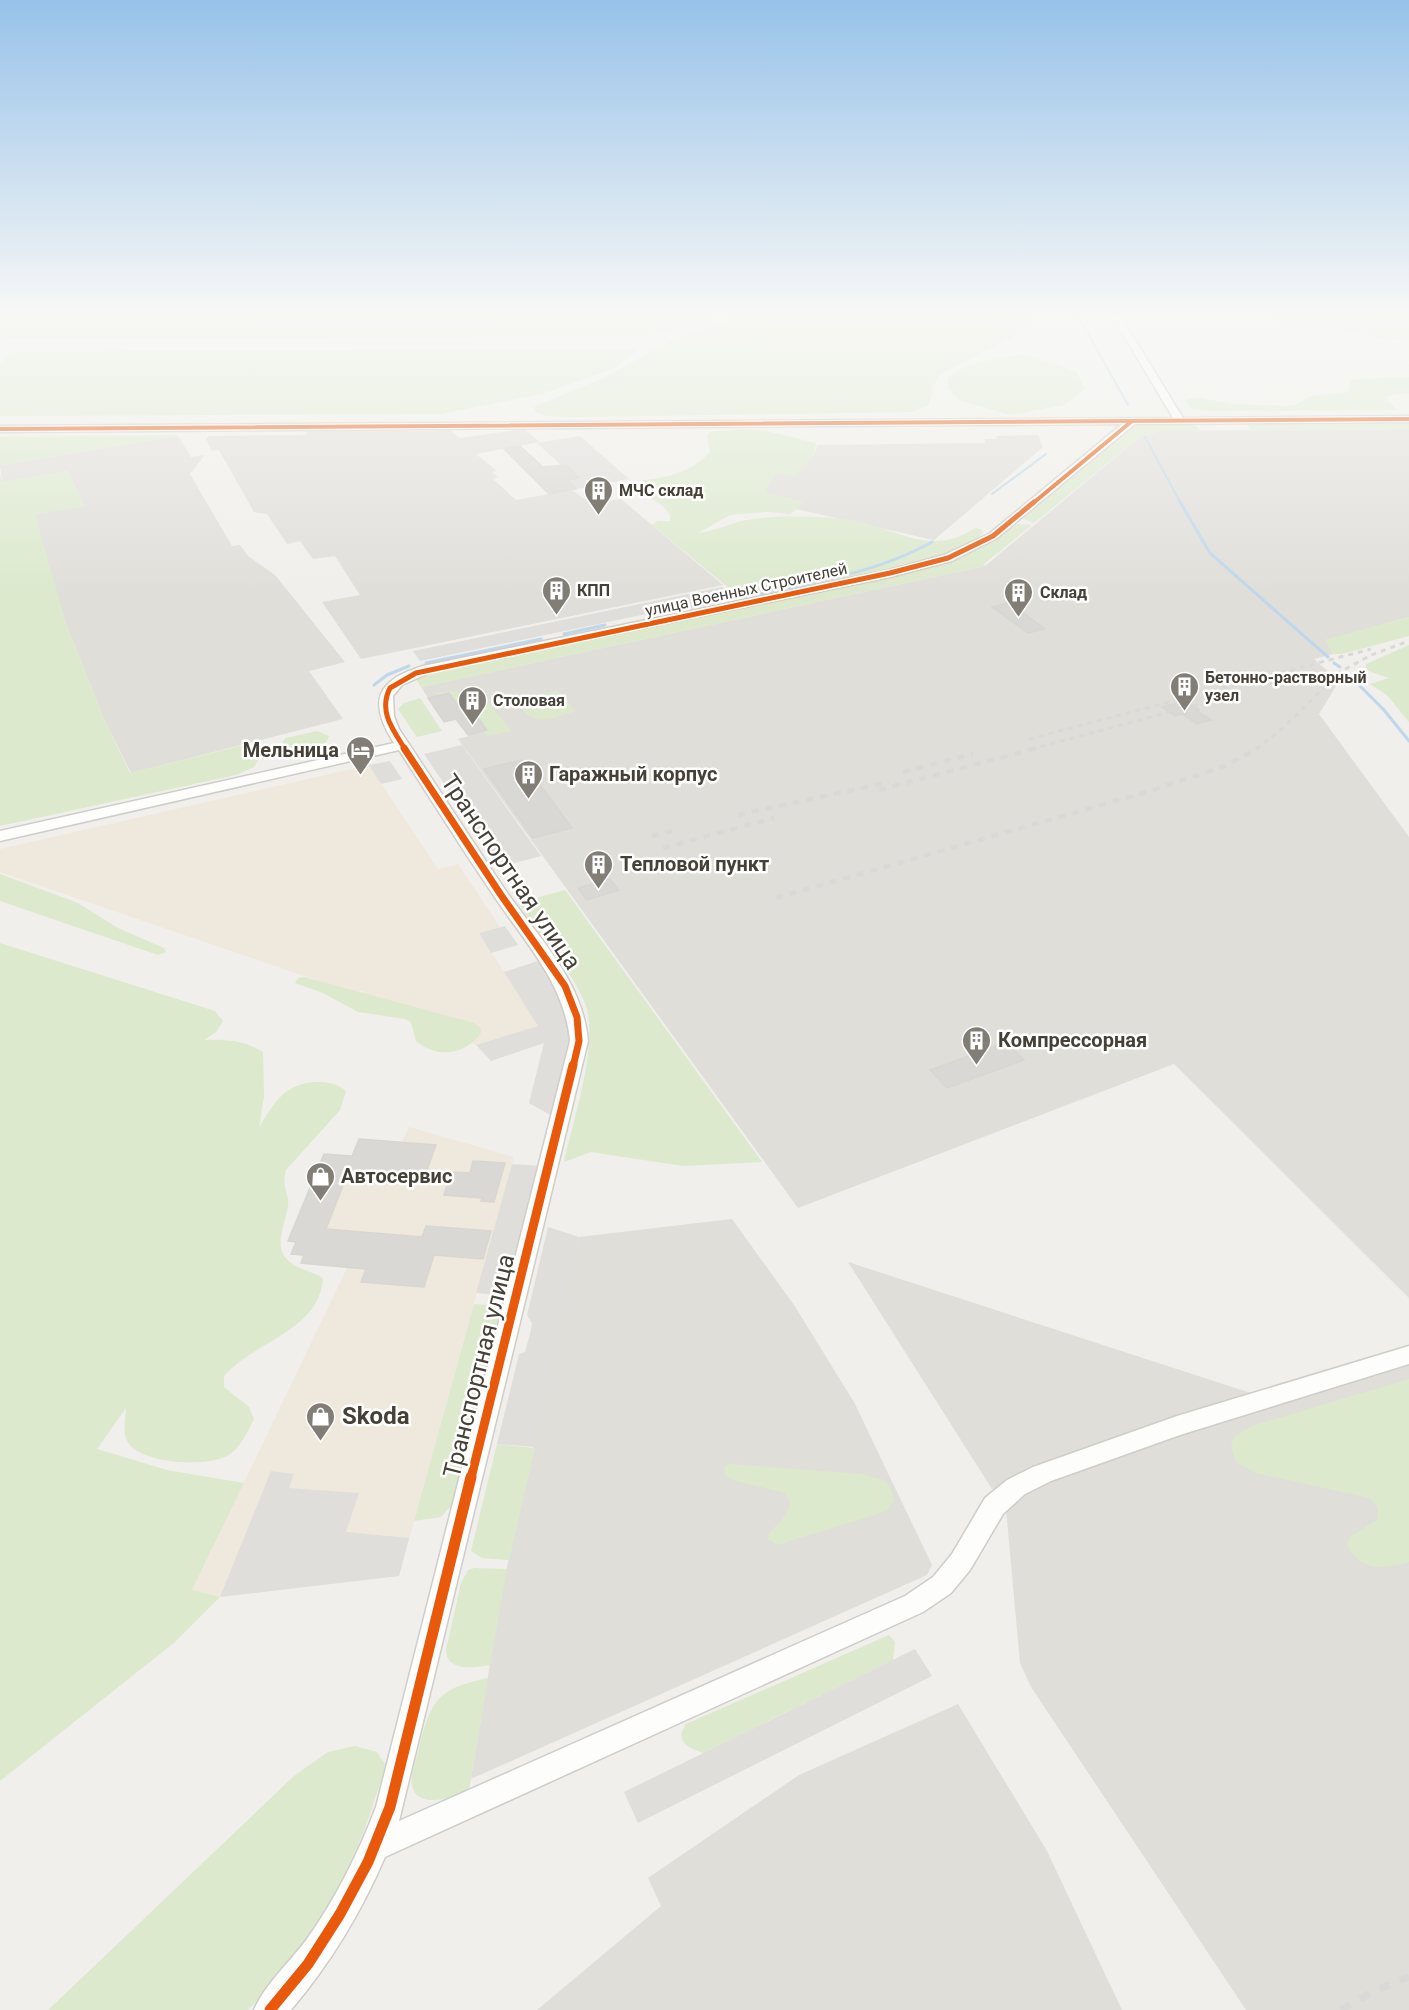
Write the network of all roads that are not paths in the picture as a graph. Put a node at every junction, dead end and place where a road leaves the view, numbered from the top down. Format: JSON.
{"nodes":[{"id":1,"x":1172,"y":408,"type":"edge"},
{"id":2,"x":1409,"y":419,"type":"edge"},
{"id":3,"x":1132,"y":421,"type":"junction"},
{"id":4,"x":1180,"y":421,"type":"junction"},
{"id":5,"x":0,"y":429,"type":"edge"},
{"id":6,"x":403,"y":745,"type":"junction"},
{"id":7,"x":0,"y":836,"type":"edge"},
{"id":8,"x":1409,"y":1355,"type":"edge"},
{"id":9,"x":376,"y":1846,"type":"junction"},
{"id":10,"x":270,"y":2010,"type":"edge"}],
"edges":[{"from":1,"to":4,"type":"street"},
{"from":2,"to":4,"type":"street"},
{"from":3,"to":4,"type":"street"},
{"from":3,"to":5,"type":"street"},
{"from":3,"to":6,"type":"street","name":"улица Военных Строителей"},
{"from":6,"to":7,"type":"street"},
{"from":6,"to":9,"type":"street","name":"Транспортная улица"},
{"from":8,"to":9,"type":"street"},
{"from":9,"to":10,"type":"street","name":"Транспортная улица"}]}
